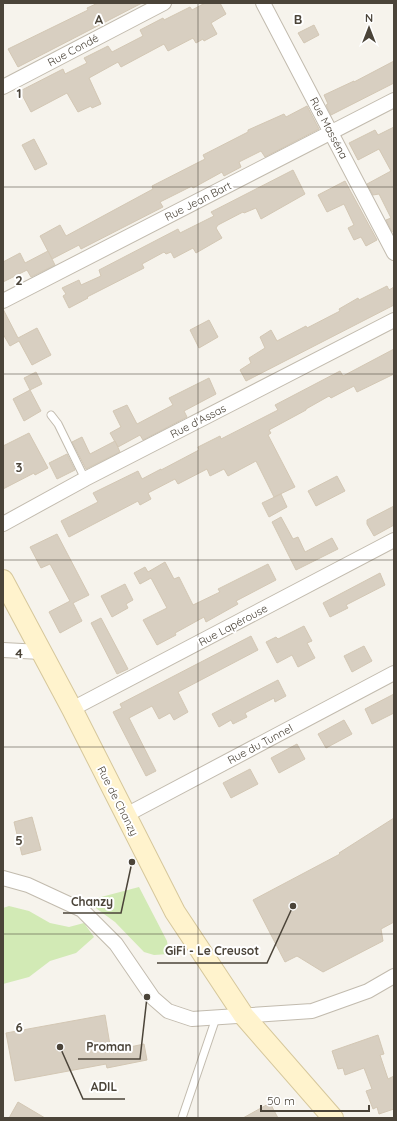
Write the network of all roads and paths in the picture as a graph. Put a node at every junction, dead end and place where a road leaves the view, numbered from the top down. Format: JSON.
{"nodes":[{"id":1,"x":164,"y":3,"type":"edge"},
{"id":2,"x":263,"y":3,"type":"edge"},
{"id":3,"x":3,"y":87,"type":"edge"},
{"id":4,"x":394,"y":100,"type":"edge"},
{"id":5,"x":332,"y":132,"type":"junction"},
{"id":6,"x":394,"y":253,"type":"edge"},
{"id":7,"x":3,"y":301,"type":"edge"},
{"id":8,"x":393,"y":322,"type":"edge"},
{"id":9,"x":51,"y":415,"type":"dead end"},
{"id":10,"x":85,"y":479,"type":"junction"},
{"id":11,"x":3,"y":524,"type":"edge"},
{"id":12,"x":394,"y":540,"type":"edge"},
{"id":13,"x":3,"y":580,"type":"edge"},
{"id":14,"x":3,"y":650,"type":"edge"},
{"id":15,"x":41,"y":652,"type":"junction"},
{"id":16,"x":394,"y":673,"type":"edge"},
{"id":17,"x":72,"y":709,"type":"junction"},
{"id":18,"x":126,"y":815,"type":"junction"},
{"id":19,"x":3,"y":878,"type":"edge"},
{"id":20,"x":394,"y":976,"type":"edge"},
{"id":21,"x":244,"y":1016,"type":"junction"},
{"id":22,"x":216,"y":1018,"type":"junction"},
{"id":23,"x":182,"y":1118,"type":"edge"},
{"id":24,"x":333,"y":1118,"type":"edge"}],
"edges":[{"from":1,"to":3,"type":"street","name":"Rue Condé"},
{"from":2,"to":5,"type":"street","name":"Rue Masséna"},
{"from":4,"to":5,"type":"street","name":"Rue Jean Bart"},
{"from":5,"to":6,"type":"street","name":"Rue Masséna"},
{"from":5,"to":7,"type":"street","name":"Rue Jean Bart"},
{"from":8,"to":10,"type":"street","name":"Rue d'Assas"},
{"from":9,"to":10,"type":"lane"},
{"from":10,"to":11,"type":"street","name":"Rue d'Assas"},
{"from":12,"to":17,"type":"street","name":"Rue Lapérouse"},
{"from":13,"to":15,"type":"main road","name":"Rue de Chanzy"},
{"from":14,"to":15,"type":"street"},
{"from":15,"to":17,"type":"main road","name":"Rue de Chanzy"},
{"from":16,"to":18,"type":"street","name":"Rue du Tunnel"},
{"from":17,"to":18,"type":"main road","name":"Rue de Chanzy"},
{"from":18,"to":21,"type":"main road","name":"Rue de Chanzy"},
{"from":19,"to":22,"type":"street"},
{"from":20,"to":21,"type":"street"},
{"from":21,"to":22,"type":"street"},
{"from":21,"to":24,"type":"main road","name":"Rue de Chanzy"},
{"from":22,"to":23,"type":"lane"}]}
